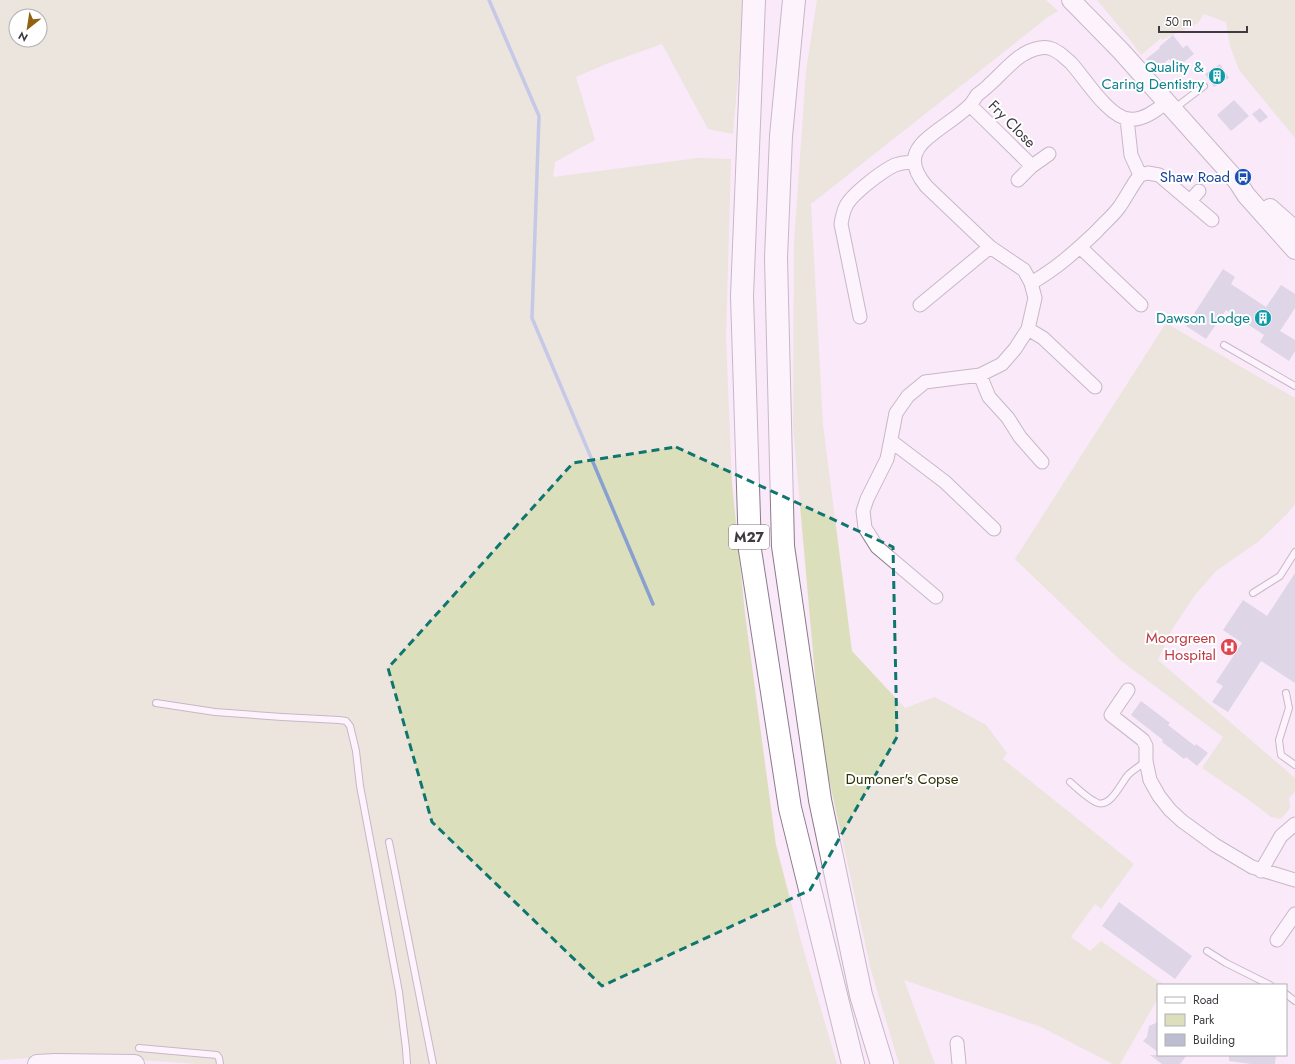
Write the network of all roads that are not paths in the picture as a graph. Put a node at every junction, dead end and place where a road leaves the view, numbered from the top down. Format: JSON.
{"nodes":[{"id":1,"x":754,"y":0,"type":"edge"},
{"id":2,"x":794,"y":0,"type":"edge"},
{"id":3,"x":1071,"y":0,"type":"edge"},
{"id":4,"x":1204,"y":86,"type":"dead end"},
{"id":5,"x":970,"y":104,"type":"junction"},
{"id":6,"x":1170,"y":105,"type":"junction"},
{"id":7,"x":1128,"y":119,"type":"junction"},
{"id":8,"x":1049,"y":154,"type":"dead end"},
{"id":9,"x":913,"y":163,"type":"junction"},
{"id":10,"x":1032,"y":166,"type":"junction"},
{"id":11,"x":1140,"y":175,"type":"junction"},
{"id":12,"x":1018,"y":180,"type":"dead end"},
{"id":13,"x":1237,"y":181,"type":"junction"},
{"id":14,"x":1199,"y":191,"type":"dead end"},
{"id":15,"x":1190,"y":201,"type":"junction"},
{"id":16,"x":1212,"y":220,"type":"dead end"},
{"id":17,"x":1295,"y":230,"type":"edge"},
{"id":18,"x":1080,"y":247,"type":"junction"},
{"id":19,"x":990,"y":248,"type":"junction"},
{"id":20,"x":1295,"y":250,"type":"edge"},
{"id":21,"x":1032,"y":283,"type":"junction"},
{"id":22,"x":920,"y":305,"type":"dead end"},
{"id":23,"x":1141,"y":305,"type":"dead end"},
{"id":24,"x":860,"y":317,"type":"dead end"},
{"id":25,"x":1028,"y":329,"type":"junction"},
{"id":26,"x":1224,"y":345,"type":"dead end"},
{"id":27,"x":980,"y":375,"type":"junction"},
{"id":28,"x":1295,"y":386,"type":"edge"},
{"id":29,"x":1095,"y":387,"type":"dead end"},
{"id":30,"x":891,"y":441,"type":"junction"},
{"id":31,"x":1042,"y":462,"type":"dead end"},
{"id":32,"x":994,"y":529,"type":"dead end"},
{"id":33,"x":1295,"y":552,"type":"edge"},
{"id":34,"x":1253,"y":592,"type":"dead end"},
{"id":35,"x":936,"y":597,"type":"dead end"},
{"id":36,"x":1128,"y":690,"type":"dead end"},
{"id":37,"x":1286,"y":693,"type":"dead end"},
{"id":38,"x":156,"y":703,"type":"dead end"},
{"id":39,"x":1146,"y":762,"type":"junction"},
{"id":40,"x":1295,"y":765,"type":"edge"},
{"id":41,"x":1070,"y":782,"type":"dead end"},
{"id":42,"x":1295,"y":824,"type":"edge"},
{"id":43,"x":389,"y":842,"type":"dead end"},
{"id":44,"x":1261,"y":870,"type":"junction"},
{"id":45,"x":1295,"y":880,"type":"edge"},
{"id":46,"x":1295,"y":914,"type":"edge"},
{"id":47,"x":1278,"y":940,"type":"dead end"},
{"id":48,"x":1207,"y":951,"type":"dead end"},
{"id":49,"x":1268,"y":984,"type":"edge"},
{"id":50,"x":1287,"y":995,"type":"edge"},
{"id":51,"x":1295,"y":1001,"type":"edge"},
{"id":52,"x":957,"y":1043,"type":"dead end"},
{"id":53,"x":137,"y":1056,"type":"edge"},
{"id":54,"x":36,"y":1064,"type":"edge"},
{"id":55,"x":220,"y":1064,"type":"edge"},
{"id":56,"x":407,"y":1064,"type":"edge"},
{"id":57,"x":433,"y":1064,"type":"edge"},
{"id":58,"x":853,"y":1064,"type":"edge"},
{"id":59,"x":882,"y":1064,"type":"edge"},
{"id":60,"x":959,"y":1064,"type":"edge"}],
"edges":[{"from":1,"to":58,"type":"highway","number":"M27"},
{"from":2,"to":59,"type":"highway","number":"M27"},
{"from":3,"to":6,"type":"main road"},
{"from":4,"to":6,"type":"lane"},
{"from":5,"to":7,"type":"street"},
{"from":5,"to":9,"type":"street"},
{"from":5,"to":10,"type":"street","name":"Fry Close"},
{"from":6,"to":7,"type":"street"},
{"from":6,"to":13,"type":"main road"},
{"from":7,"to":11,"type":"street"},
{"from":8,"to":10,"type":"street","name":"Fry Close"},
{"from":9,"to":19,"type":"street"},
{"from":9,"to":24,"type":"street"},
{"from":10,"to":12,"type":"street","name":"Fry Close"},
{"from":11,"to":15,"type":"street"},
{"from":11,"to":18,"type":"street"},
{"from":13,"to":17,"type":"main road"},
{"from":13,"to":20,"type":"main road"},
{"from":14,"to":15,"type":"street"},
{"from":15,"to":16,"type":"street"},
{"from":18,"to":21,"type":"street"},
{"from":18,"to":23,"type":"street"},
{"from":19,"to":21,"type":"street"},
{"from":19,"to":22,"type":"street"},
{"from":21,"to":25,"type":"street"},
{"from":25,"to":27,"type":"street"},
{"from":25,"to":29,"type":"street"},
{"from":26,"to":28,"type":"lane"},
{"from":27,"to":30,"type":"street"},
{"from":27,"to":31,"type":"street"},
{"from":30,"to":32,"type":"street"},
{"from":30,"to":35,"type":"street"},
{"from":33,"to":34,"type":"lane"},
{"from":36,"to":39,"type":"street"},
{"from":37,"to":40,"type":"lane"},
{"from":38,"to":56,"type":"lane"},
{"from":39,"to":41,"type":"lane"},
{"from":39,"to":44,"type":"street"},
{"from":42,"to":44,"type":"street"},
{"from":43,"to":57,"type":"lane"},
{"from":44,"to":45,"type":"street"},
{"from":46,"to":47,"type":"street"},
{"from":48,"to":49,"type":"lane"},
{"from":50,"to":51,"type":"lane"},
{"from":52,"to":60,"type":"street"},
{"from":53,"to":54,"type":"main road"},
{"from":53,"to":55,"type":"lane"}]}
